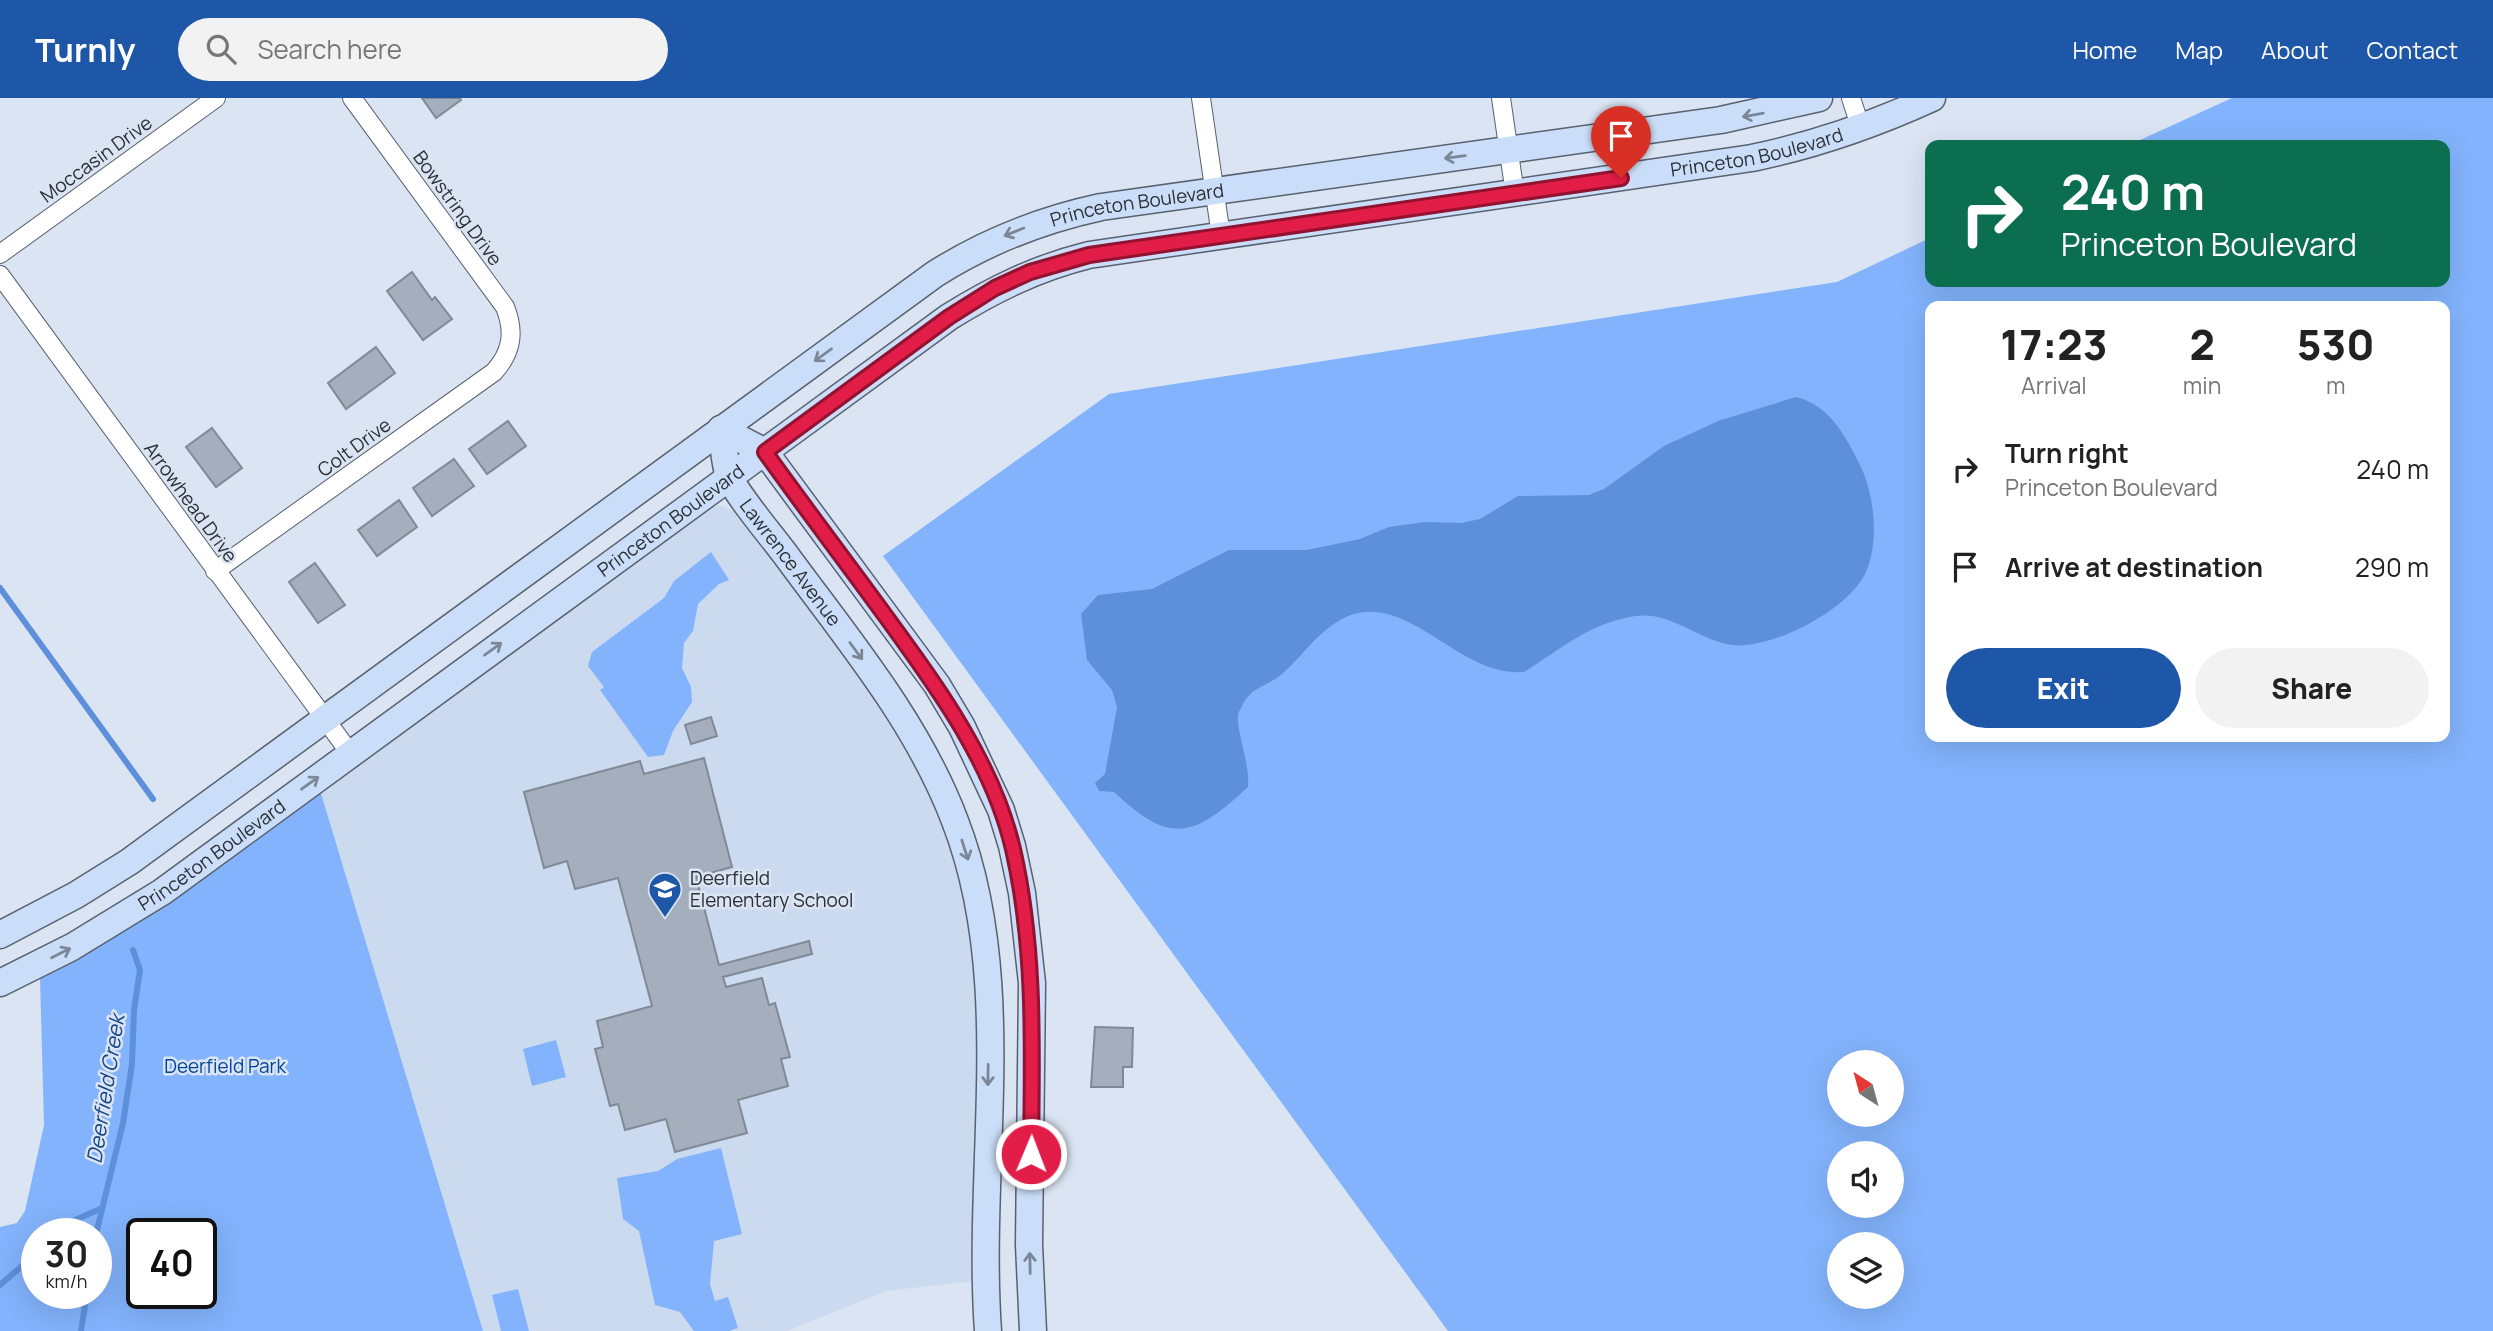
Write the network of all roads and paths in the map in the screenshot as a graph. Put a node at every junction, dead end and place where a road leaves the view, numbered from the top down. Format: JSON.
{"nodes":[{"id":1,"x":216,"y":98,"type":"edge"},
{"id":2,"x":352,"y":98,"type":"edge"},
{"id":3,"x":1200,"y":98,"type":"edge"},
{"id":4,"x":1500,"y":98,"type":"edge"},
{"id":5,"x":1819,"y":98,"type":"edge"},
{"id":6,"x":1851,"y":98,"type":"edge"},
{"id":7,"x":1932,"y":98,"type":"edge"},
{"id":8,"x":1861,"y":129,"type":"junction"},
{"id":9,"x":1508,"y":149,"type":"junction"},
{"id":10,"x":1214,"y":191,"type":"junction"},
{"id":11,"x":1516,"y":194,"type":"junction"},
{"id":12,"x":1221,"y":236,"type":"junction"},
{"id":13,"x":0,"y":254,"type":"edge"},
{"id":14,"x":0,"y":275,"type":"edge"},
{"id":15,"x":510,"y":350,"type":"joint"},
{"id":16,"x":721,"y":429,"type":"junction"},
{"id":17,"x":765,"y":452,"type":"junction"},
{"id":18,"x":729,"y":477,"type":"junction"},
{"id":19,"x":215,"y":571,"type":"junction"},
{"id":20,"x":323,"y":719,"type":"junction"},
{"id":21,"x":350,"y":753,"type":"junction"},
{"id":22,"x":0,"y":935,"type":"edge"},
{"id":23,"x":0,"y":983,"type":"edge"},
{"id":24,"x":988,"y":1331,"type":"edge"},
{"id":25,"x":1033,"y":1331,"type":"edge"}],
"edges":[{"from":1,"to":13,"type":"street","name":"Moccasin Drive"},
{"from":2,"to":15,"type":"street","name":"Bowstring Drive"},
{"from":3,"to":10,"type":"street"},
{"from":4,"to":9,"type":"street"},
{"from":5,"to":9,"type":"street","name":"Princeton Boulevard","one_way":true},
{"from":6,"to":8,"type":"street"},
{"from":7,"to":8,"type":"street","name":"Princeton Boulevard"},
{"from":8,"to":11,"type":"street","name":"Princeton Boulevard"},
{"from":9,"to":10,"type":"street","name":"Princeton Boulevard","one_way":true},
{"from":9,"to":11,"type":"street"},
{"from":10,"to":12,"type":"street"},
{"from":10,"to":16,"type":"street","name":"Princeton Boulevard","one_way":true},
{"from":11,"to":12,"type":"street","name":"Princeton Boulevard"},
{"from":12,"to":17,"type":"street","name":"Princeton Boulevard"},
{"from":14,"to":19,"type":"street","name":"Arrowhead Drive"},
{"from":15,"to":19,"type":"street","name":"Colt Drive"},
{"from":16,"to":17,"type":"street"},
{"from":16,"to":18,"type":"street","name":"Lawrence Avenue"},
{"from":16,"to":20,"type":"street","name":"Princeton Boulevard"},
{"from":17,"to":18,"type":"street","name":"Princeton Boulevard"},
{"from":25,"to":17,"type":"street","one_way":true},
{"from":21,"to":18,"type":"street","name":"Princeton Boulevard","one_way":true},
{"from":18,"to":24,"type":"street","name":"Lawrence Avenue","one_way":true},
{"from":19,"to":20,"type":"street","name":"Arrowhead Drive"},
{"from":20,"to":21,"type":"street","name":"Arrowhead Drive"},
{"from":20,"to":22,"type":"street","name":"Princeton Boulevard"},
{"from":23,"to":21,"type":"street","name":"Princeton Boulevard","one_way":true}]}
